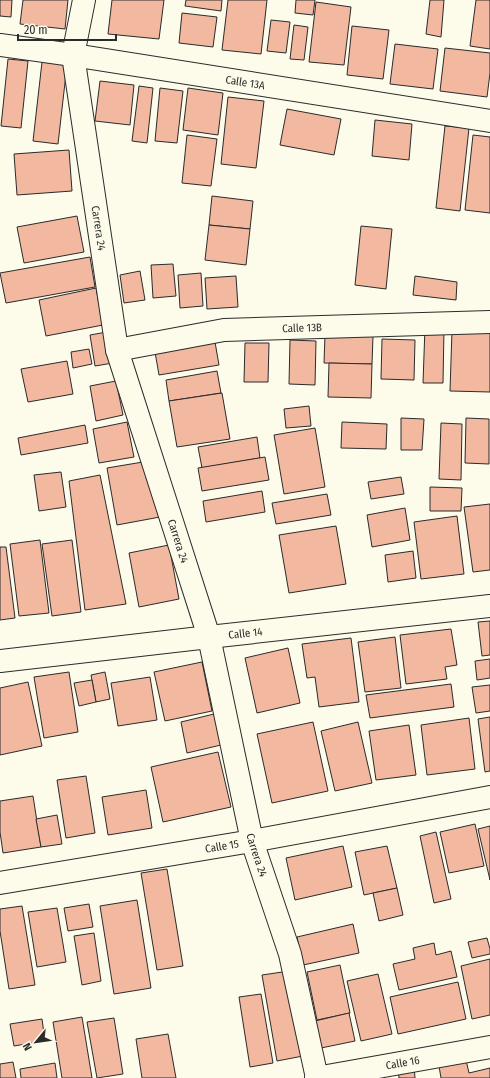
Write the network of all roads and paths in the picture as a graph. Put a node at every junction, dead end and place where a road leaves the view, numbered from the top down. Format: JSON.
{"nodes":[{"id":1,"x":84,"y":0,"type":"edge"},
{"id":2,"x":0,"y":45,"type":"edge"},
{"id":3,"x":73,"y":55,"type":"junction"},
{"id":4,"x":490,"y":121,"type":"edge"},
{"id":5,"x":490,"y":322,"type":"edge"},
{"id":6,"x":117,"y":350,"type":"junction"},
{"id":7,"x":490,"y":606,"type":"edge"},
{"id":8,"x":209,"y":637,"type":"junction"},
{"id":9,"x":0,"y":661,"type":"edge"},
{"id":10,"x":490,"y":797,"type":"edge"},
{"id":11,"x":252,"y":841,"type":"junction"},
{"id":12,"x":0,"y":883,"type":"edge"},
{"id":13,"x":490,"y":1047,"type":"edge"},
{"id":14,"x":316,"y":1078,"type":"edge"}],
"edges":[{"from":1,"to":3,"type":"street","name":"Carrera 24"},
{"from":2,"to":3,"type":"street","name":"Calle 13A"},
{"from":3,"to":4,"type":"street","name":"Calle 13A"},
{"from":3,"to":6,"type":"street","name":"Carrera 24"},
{"from":5,"to":6,"type":"street","name":"Calle 13B"},
{"from":6,"to":8,"type":"street","name":"Carrera 24"},
{"from":7,"to":8,"type":"street","name":"Calle 14"},
{"from":8,"to":9,"type":"street","name":"Calle 14"},
{"from":8,"to":11,"type":"street","name":"Carrera 24"},
{"from":10,"to":11,"type":"street","name":"Calle 15"},
{"from":11,"to":12,"type":"street","name":"Calle 15"},
{"from":11,"to":14,"type":"street","name":"Carrera 24"},
{"from":13,"to":14,"type":"street","name":"Calle 16"}]}
